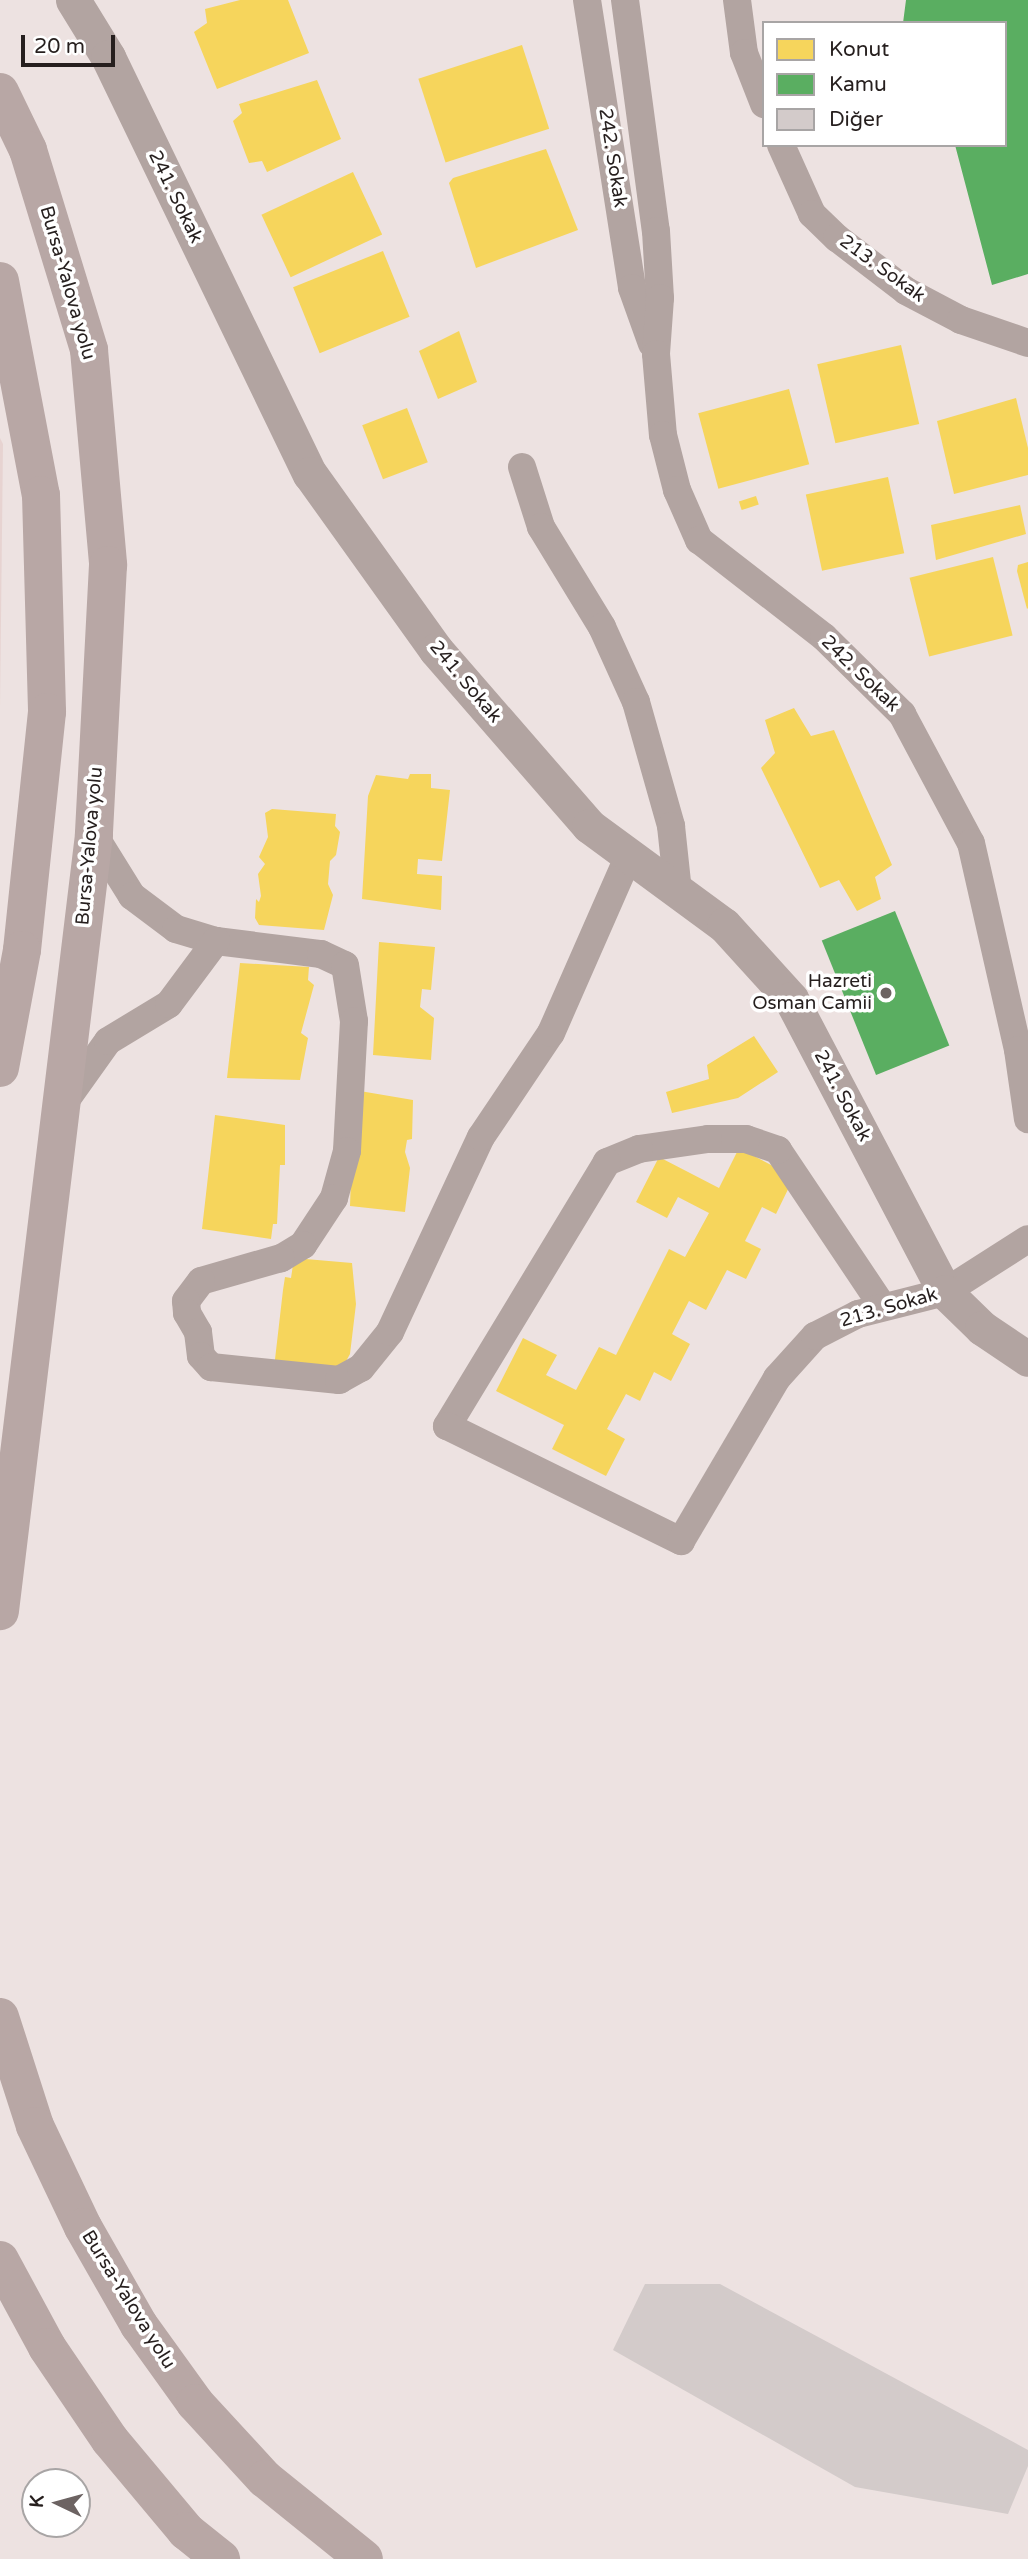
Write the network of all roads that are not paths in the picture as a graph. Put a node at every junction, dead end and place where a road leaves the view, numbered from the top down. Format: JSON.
{"nodes":[{"id":1,"x":74,"y":0,"type":"edge"},
{"id":2,"x":587,"y":0,"type":"edge"},
{"id":3,"x":625,"y":0,"type":"edge"},
{"id":4,"x":737,"y":0,"type":"edge"},
{"id":5,"x":0,"y":92,"type":"edge"},
{"id":6,"x":762,"y":99,"type":"edge"},
{"id":7,"x":782,"y":147,"type":"edge"},
{"id":8,"x":0,"y":281,"type":"edge"},
{"id":9,"x":1028,"y":343,"type":"edge"},
{"id":10,"x":656,"y":354,"type":"junction"},
{"id":11,"x":522,"y":467,"type":"dead end"},
{"id":12,"x":94,"y":835,"type":"junction"},
{"id":13,"x":629,"y":855,"type":"junction"},
{"id":14,"x":678,"y":891,"type":"junction"},
{"id":15,"x":216,"y":941,"type":"junction"},
{"id":16,"x":0,"y":1068,"type":"edge"},
{"id":17,"x":61,"y":1107,"type":"junction"},
{"id":18,"x":1028,"y":1118,"type":"edge"},
{"id":19,"x":1028,"y":1239,"type":"edge"},
{"id":20,"x":945,"y":1292,"type":"junction"},
{"id":21,"x":883,"y":1307,"type":"junction"},
{"id":22,"x":1028,"y":1359,"type":"edge"},
{"id":23,"x":6,"y":1513,"type":"edge"},
{"id":24,"x":0,"y":1611,"type":"edge"},
{"id":25,"x":0,"y":2017,"type":"edge"},
{"id":26,"x":0,"y":2260,"type":"edge"},
{"id":27,"x":0,"y":2294,"type":"edge"},
{"id":28,"x":34,"y":2323,"type":"junction"},
{"id":29,"x":221,"y":2559,"type":"edge"},
{"id":30,"x":364,"y":2559,"type":"edge"}],
"edges":[{"from":1,"to":13,"type":"street","name":"241. Sokak"},
{"from":2,"to":10,"type":"street","name":"242. Sokak"},
{"from":3,"to":10,"type":"street","name":"242. Sokak"},
{"from":4,"to":6,"type":"street"},
{"from":5,"to":12,"type":"highway","name":"Bursa-Yalova yolu"},
{"from":7,"to":9,"type":"street","name":"213. Sokak"},
{"from":8,"to":16,"type":"highway"},
{"from":10,"to":18,"type":"street","name":"242. Sokak"},
{"from":11,"to":14,"type":"street"},
{"from":12,"to":15,"type":"street"},
{"from":12,"to":17,"type":"highway","name":"Bursa-Yalova yolu"},
{"from":13,"to":14,"type":"street","name":"241. Sokak"},
{"from":13,"to":15,"type":"street"},
{"from":14,"to":20,"type":"street","name":"241. Sokak"},
{"from":15,"to":17,"type":"street"},
{"from":17,"to":23,"type":"highway","name":"Bursa-Yalova yolu"},
{"from":19,"to":20,"type":"street","name":"213. Sokak"},
{"from":20,"to":21,"type":"street","name":"213. Sokak"},
{"from":20,"to":22,"type":"street","name":"241. Sokak"},
{"from":21,"to":21,"type":"street","name":"213. Sokak"},
{"from":23,"to":24,"type":"highway","name":"Bursa-Yalova yolu"},
{"from":25,"to":30,"type":"highway","name":"Bursa-Yalova yolu"},
{"from":26,"to":28,"type":"highway"},
{"from":27,"to":28,"type":"highway"},
{"from":28,"to":29,"type":"highway"}]}
